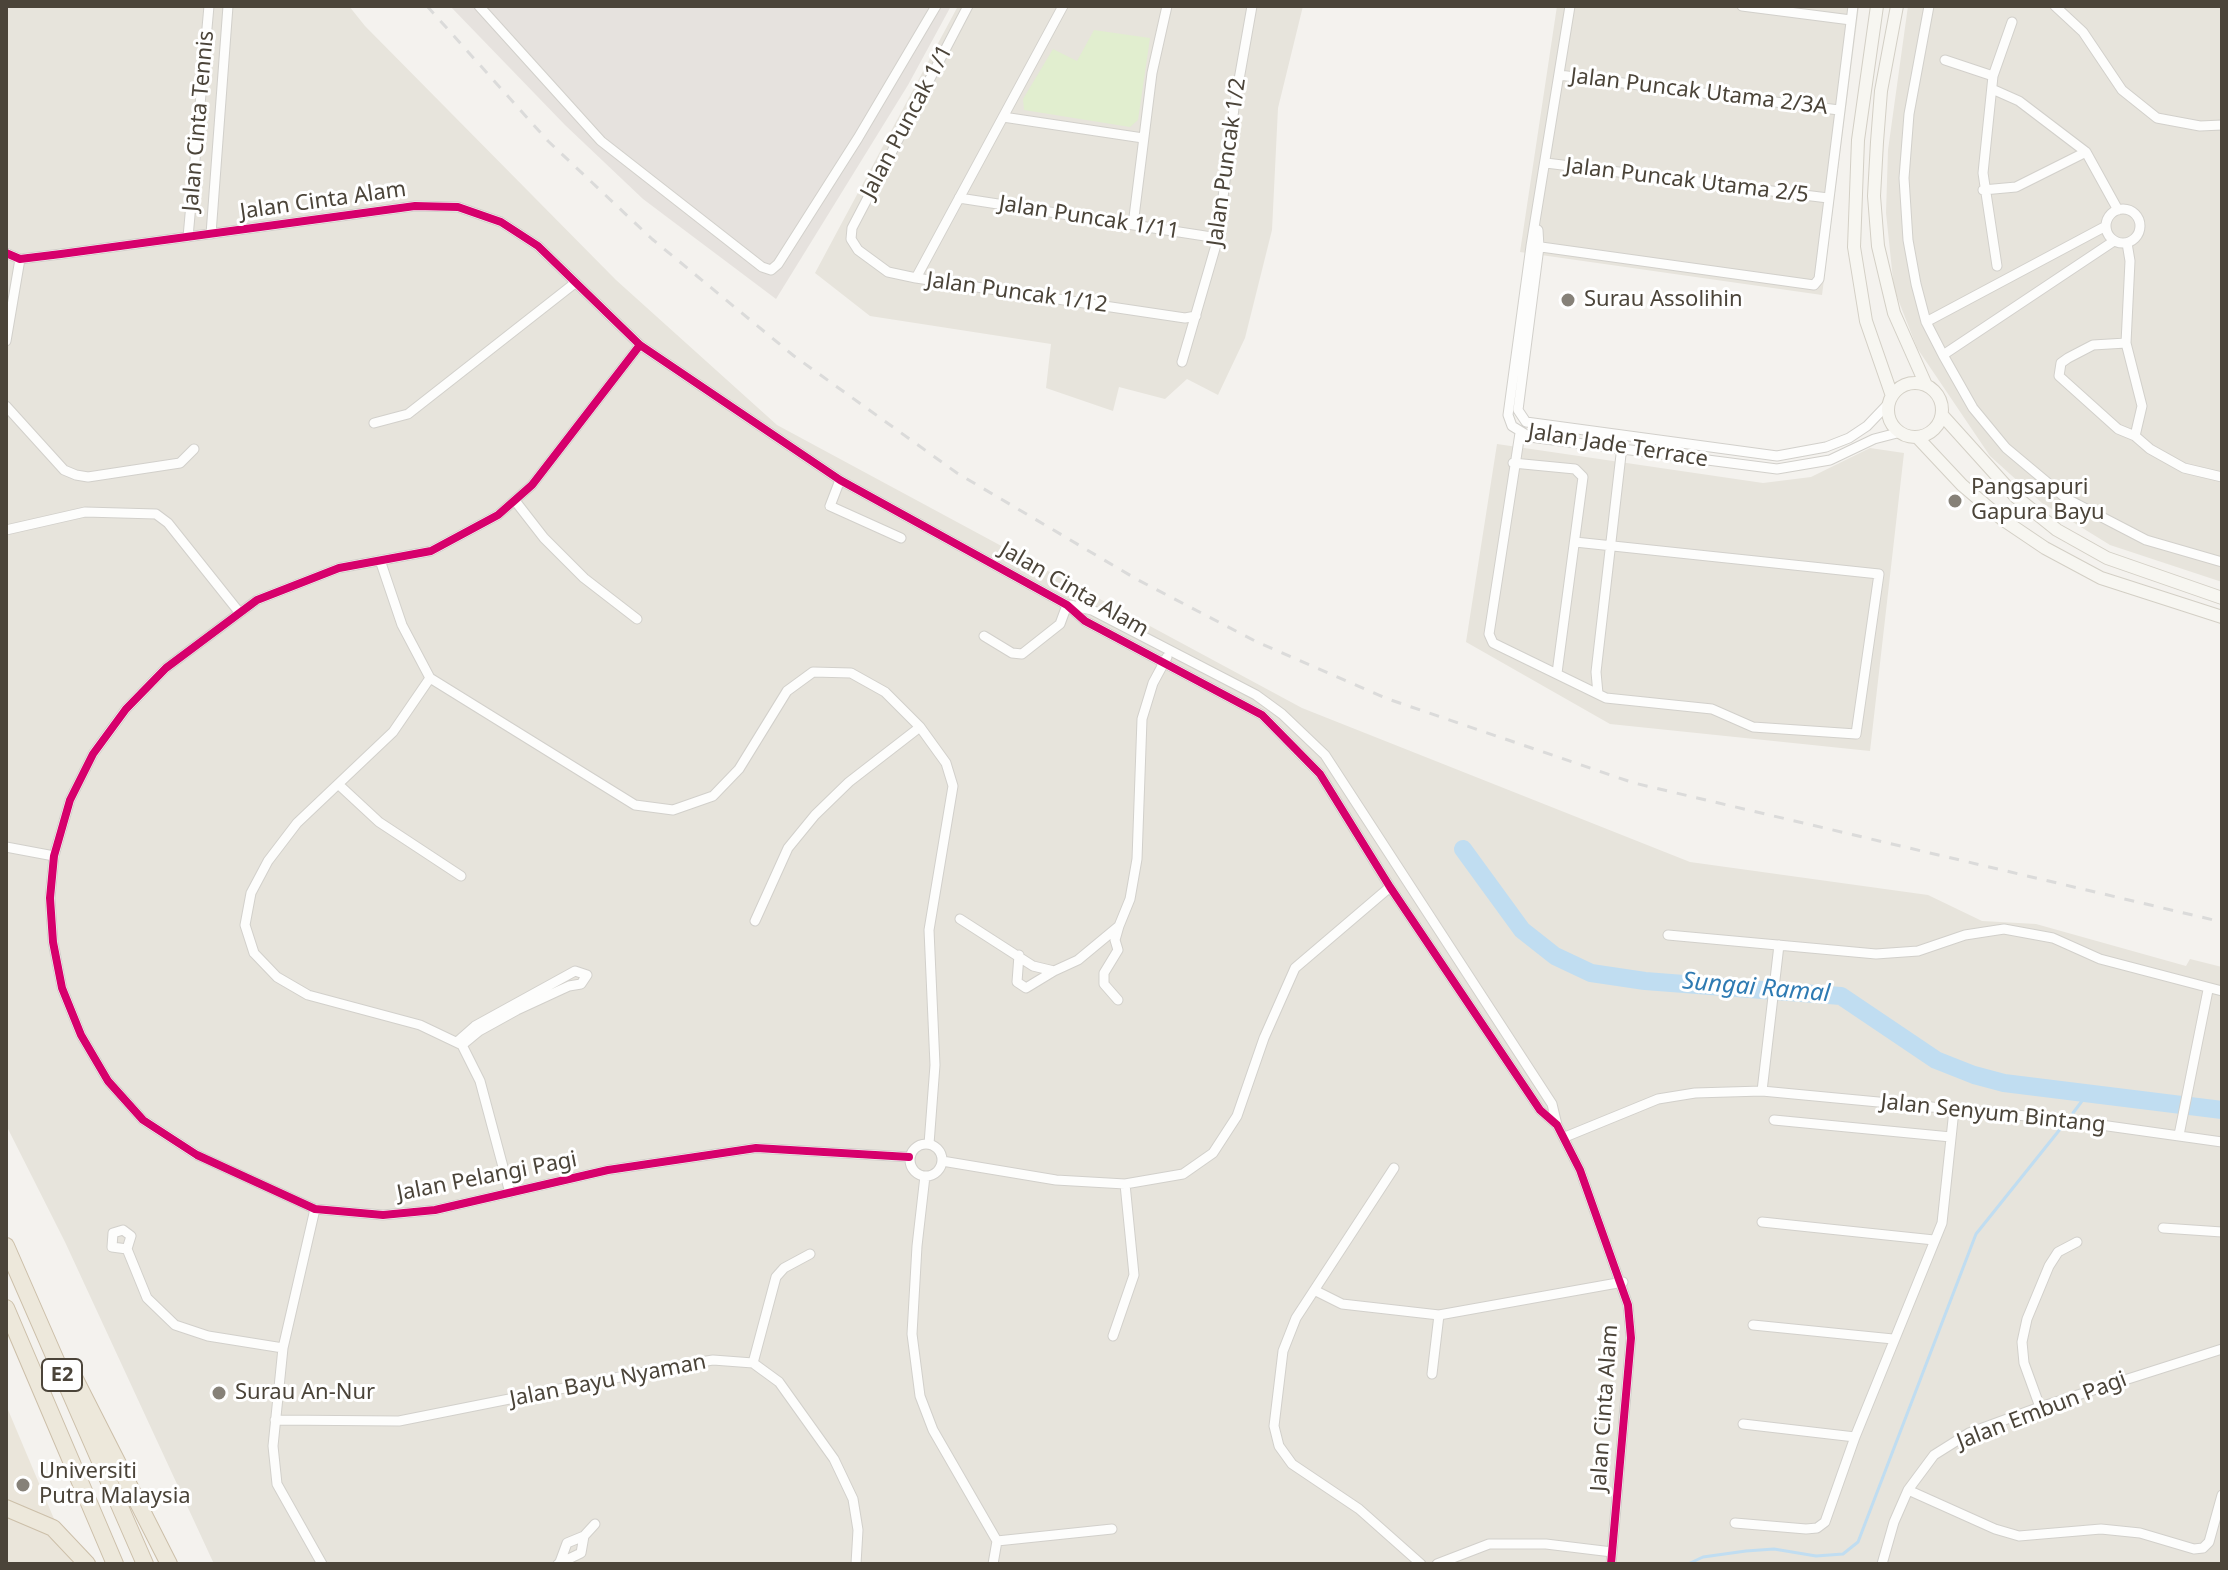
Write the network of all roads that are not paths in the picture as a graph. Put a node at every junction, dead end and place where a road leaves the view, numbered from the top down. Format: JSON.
{"nodes":[{"id":1,"x":209,"y":6,"type":"edge"},
{"id":2,"x":228,"y":6,"type":"edge"},
{"id":3,"x":479,"y":6,"type":"edge"},
{"id":4,"x":936,"y":6,"type":"edge"},
{"id":5,"x":968,"y":6,"type":"edge"},
{"id":6,"x":1063,"y":6,"type":"edge"},
{"id":7,"x":1167,"y":6,"type":"edge"},
{"id":8,"x":1252,"y":6,"type":"edge"},
{"id":9,"x":1570,"y":6,"type":"edge"},
{"id":10,"x":1742,"y":6,"type":"edge"},
{"id":11,"x":1853,"y":6,"type":"edge"},
{"id":12,"x":1877,"y":6,"type":"edge"},
{"id":13,"x":1897,"y":6,"type":"edge"},
{"id":14,"x":1929,"y":6,"type":"edge"},
{"id":15,"x":2055,"y":6,"type":"edge"},
{"id":16,"x":1851,"y":20,"type":"junction"},
{"id":17,"x":2012,"y":22,"type":"dead end"},
{"id":18,"x":1945,"y":60,"type":"dead end"},
{"id":19,"x":1559,"y":75,"type":"junction"},
{"id":20,"x":1993,"y":76,"type":"junction"},
{"id":21,"x":1992,"y":89,"type":"junction"},
{"id":22,"x":1839,"y":110,"type":"junction"},
{"id":23,"x":1003,"y":117,"type":"junction"},
{"id":24,"x":2222,"y":125,"type":"edge"},
{"id":25,"x":1143,"y":138,"type":"junction"},
{"id":26,"x":2086,"y":152,"type":"junction"},
{"id":27,"x":1546,"y":163,"type":"junction"},
{"id":28,"x":1983,"y":190,"type":"junction"},
{"id":29,"x":959,"y":198,"type":"junction"},
{"id":30,"x":1828,"y":198,"type":"junction"},
{"id":31,"x":2118,"y":210,"type":"junction"},
{"id":32,"x":1133,"y":225,"type":"junction"},
{"id":33,"x":2106,"y":226,"type":"junction"},
{"id":34,"x":211,"y":234,"type":"junction"},
{"id":35,"x":188,"y":237,"type":"junction"},
{"id":36,"x":1218,"y":238,"type":"junction"},
{"id":37,"x":851,"y":239,"type":"joint"},
{"id":38,"x":2114,"y":241,"type":"junction"},
{"id":39,"x":2127,"y":243,"type":"junction"},
{"id":40,"x":1535,"y":246,"type":"junction"},
{"id":41,"x":6,"y":253,"type":"edge"},
{"id":42,"x":20,"y":259,"type":"junction"},
{"id":43,"x":1997,"y":266,"type":"dead end"},
{"id":44,"x":916,"y":278,"type":"junction"},
{"id":45,"x":575,"y":283,"type":"junction"},
{"id":46,"x":1196,"y":316,"type":"junction"},
{"id":47,"x":1926,"y":322,"type":"junction"},
{"id":48,"x":6,"y":341,"type":"edge"},
{"id":49,"x":2126,"y":343,"type":"junction"},
{"id":50,"x":640,"y":345,"type":"junction"},
{"id":51,"x":1943,"y":355,"type":"junction"},
{"id":52,"x":1182,"y":362,"type":"dead end"},
{"id":53,"x":1926,"y":385,"type":"junction"},
{"id":54,"x":1890,"y":400,"type":"junction"},
{"id":55,"x":6,"y":406,"type":"edge"},
{"id":56,"x":1942,"y":415,"type":"junction"},
{"id":57,"x":374,"y":423,"type":"dead end"},
{"id":58,"x":1901,"y":432,"type":"junction"},
{"id":59,"x":1520,"y":433,"type":"junction"},
{"id":60,"x":1612,"y":435,"type":"junction"},
{"id":61,"x":2135,"y":436,"type":"junction"},
{"id":62,"x":1917,"y":437,"type":"junction"},
{"id":63,"x":1642,"y":439,"type":"junction"},
{"id":64,"x":194,"y":449,"type":"dead end"},
{"id":65,"x":1624,"y":449,"type":"junction"},
{"id":66,"x":1513,"y":463,"type":"junction"},
{"id":67,"x":2222,"y":477,"type":"edge"},
{"id":68,"x":840,"y":480,"type":"junction"},
{"id":69,"x":516,"y":502,"type":"junction"},
{"id":70,"x":6,"y":530,"type":"edge"},
{"id":71,"x":901,"y":538,"type":"dead end"},
{"id":72,"x":1575,"y":542,"type":"junction"},
{"id":73,"x":1611,"y":546,"type":"junction"},
{"id":74,"x":380,"y":560,"type":"junction"},
{"id":75,"x":2222,"y":562,"type":"edge"},
{"id":76,"x":2222,"y":598,"type":"edge"},
{"id":77,"x":1067,"y":605,"type":"junction"},
{"id":78,"x":239,"y":612,"type":"junction"},
{"id":79,"x":2222,"y":617,"type":"edge"},
{"id":80,"x":637,"y":619,"type":"dead end"},
{"id":81,"x":984,"y":636,"type":"dead end"},
{"id":82,"x":1170,"y":650,"type":"junction"},
{"id":83,"x":1164,"y":662,"type":"junction"},
{"id":84,"x":1557,"y":673,"type":"junction"},
{"id":85,"x":430,"y":678,"type":"junction"},
{"id":86,"x":1598,"y":694,"type":"junction"},
{"id":87,"x":920,"y":727,"type":"junction"},
{"id":88,"x":338,"y":784,"type":"junction"},
{"id":89,"x":6,"y":847,"type":"edge"},
{"id":90,"x":54,"y":856,"type":"junction"},
{"id":91,"x":461,"y":876,"type":"dead end"},
{"id":92,"x":1390,"y":887,"type":"junction"},
{"id":93,"x":960,"y":919,"type":"dead end"},
{"id":94,"x":755,"y":921,"type":"dead end"},
{"id":95,"x":1119,"y":926,"type":"junction"},
{"id":96,"x":1668,"y":935,"type":"dead end"},
{"id":97,"x":1778,"y":949,"type":"junction"},
{"id":98,"x":1019,"y":955,"type":"junction"},
{"id":99,"x":1054,"y":971,"type":"junction"},
{"id":100,"x":2208,"y":990,"type":"junction"},
{"id":101,"x":2222,"y":991,"type":"edge"},
{"id":102,"x":1118,"y":1000,"type":"dead end"},
{"id":103,"x":460,"y":1043,"type":"junction"},
{"id":104,"x":1762,"y":1091,"type":"junction"},
{"id":105,"x":1954,"y":1110,"type":"junction"},
{"id":106,"x":1774,"y":1120,"type":"dead end"},
{"id":107,"x":1557,"y":1125,"type":"junction"},
{"id":108,"x":2179,"y":1135,"type":"junction"},
{"id":109,"x":1565,"y":1137,"type":"junction"},
{"id":110,"x":1951,"y":1137,"type":"junction"},
{"id":111,"x":2222,"y":1142,"type":"edge"},
{"id":112,"x":929,"y":1144,"type":"junction"},
{"id":113,"x":909,"y":1157,"type":"junction"},
{"id":114,"x":942,"y":1161,"type":"junction"},
{"id":115,"x":1394,"y":1168,"type":"dead end"},
{"id":116,"x":925,"y":1176,"type":"junction"},
{"id":117,"x":1125,"y":1184,"type":"junction"},
{"id":118,"x":510,"y":1193,"type":"junction"},
{"id":119,"x":315,"y":1209,"type":"junction"},
{"id":120,"x":1762,"y":1222,"type":"dead end"},
{"id":121,"x":2163,"y":1228,"type":"dead end"},
{"id":122,"x":2222,"y":1232,"type":"edge"},
{"id":123,"x":1934,"y":1240,"type":"junction"},
{"id":124,"x":2077,"y":1242,"type":"dead end"},
{"id":125,"x":127,"y":1249,"type":"dead end"},
{"id":126,"x":9,"y":1253,"type":"edge"},
{"id":127,"x":810,"y":1254,"type":"dead end"},
{"id":128,"x":1623,"y":1282,"type":"junction"},
{"id":129,"x":1316,"y":1291,"type":"junction"},
{"id":130,"x":6,"y":1308,"type":"edge"},
{"id":131,"x":1439,"y":1315,"type":"junction"},
{"id":132,"x":1753,"y":1325,"type":"dead end"},
{"id":133,"x":1113,"y":1336,"type":"dead end"},
{"id":134,"x":1893,"y":1339,"type":"junction"},
{"id":135,"x":283,"y":1348,"type":"junction"},
{"id":136,"x":2222,"y":1349,"type":"edge"},
{"id":137,"x":753,"y":1363,"type":"junction"},
{"id":138,"x":1432,"y":1374,"type":"dead end"},
{"id":139,"x":2040,"y":1407,"type":"junction"},
{"id":140,"x":275,"y":1420,"type":"junction"},
{"id":141,"x":1743,"y":1424,"type":"dead end"},
{"id":142,"x":1855,"y":1437,"type":"junction"},
{"id":143,"x":1908,"y":1490,"type":"junction"},
{"id":144,"x":2222,"y":1495,"type":"edge"},
{"id":145,"x":6,"y":1508,"type":"edge"},
{"id":146,"x":1735,"y":1523,"type":"dead end"},
{"id":147,"x":595,"y":1524,"type":"dead end"},
{"id":148,"x":1112,"y":1529,"type":"dead end"},
{"id":149,"x":584,"y":1536,"type":"junction"},
{"id":150,"x":997,"y":1541,"type":"junction"},
{"id":151,"x":1612,"y":1552,"type":"junction"},
{"id":152,"x":559,"y":1563,"type":"edge"},
{"id":153,"x":87,"y":1564,"type":"edge"},
{"id":154,"x":115,"y":1564,"type":"edge"},
{"id":155,"x":145,"y":1564,"type":"edge"},
{"id":156,"x":169,"y":1564,"type":"edge"},
{"id":157,"x":322,"y":1564,"type":"edge"},
{"id":158,"x":856,"y":1564,"type":"edge"},
{"id":159,"x":993,"y":1564,"type":"edge"},
{"id":160,"x":1421,"y":1564,"type":"edge"},
{"id":161,"x":1437,"y":1564,"type":"edge"},
{"id":162,"x":1611,"y":1564,"type":"edge"},
{"id":163,"x":1882,"y":1564,"type":"edge"}],
"edges":[{"from":1,"to":35,"type":"street","name":"Jalan Cinta Tennis"},
{"from":2,"to":34,"type":"street","name":"Jalan Cinta Tennis"},
{"from":3,"to":4,"type":"street"},
{"from":5,"to":37,"type":"street","name":"Jalan Puncak 1/1"},
{"from":6,"to":23,"type":"street"},
{"from":7,"to":25,"type":"street"},
{"from":8,"to":36,"type":"street","name":"Jalan Puncak 1/2"},
{"from":9,"to":19,"type":"street"},
{"from":10,"to":16,"type":"street"},
{"from":11,"to":16,"type":"street"},
{"from":12,"to":54,"type":"street"},
{"from":13,"to":53,"type":"street"},
{"from":14,"to":47,"type":"street"},
{"from":15,"to":24,"type":"street"},
{"from":16,"to":22,"type":"street"},
{"from":17,"to":20,"type":"street"},
{"from":18,"to":20,"type":"street"},
{"from":19,"to":22,"type":"street","name":"Jalan Puncak Utama 2/3A"},
{"from":19,"to":27,"type":"street"},
{"from":20,"to":21,"type":"street"},
{"from":21,"to":26,"type":"street"},
{"from":21,"to":28,"type":"street"},
{"from":22,"to":30,"type":"street"},
{"from":23,"to":25,"type":"street"},
{"from":23,"to":29,"type":"street"},
{"from":25,"to":32,"type":"street"},
{"from":26,"to":28,"type":"street"},
{"from":26,"to":31,"type":"street"},
{"from":27,"to":30,"type":"street","name":"Jalan Puncak Utama 2/5"},
{"from":27,"to":40,"type":"street"},
{"from":28,"to":43,"type":"street"},
{"from":29,"to":32,"type":"street","name":"Jalan Puncak 1/11"},
{"from":29,"to":44,"type":"street"},
{"from":30,"to":40,"type":"street"},
{"from":31,"to":33,"type":"street"},
{"from":31,"to":39,"type":"street"},
{"from":32,"to":36,"type":"street","name":"Jalan Puncak 1/11"},
{"from":33,"to":38,"type":"street"},
{"from":33,"to":47,"type":"street"},
{"from":34,"to":35,"type":"street","name":"Jalan Cinta Alam"},
{"from":34,"to":45,"type":"street","name":"Jalan Cinta Alam"},
{"from":35,"to":42,"type":"street","name":"Jalan Cinta Alam"},
{"from":36,"to":46,"type":"street","name":"Jalan Puncak 1/2"},
{"from":37,"to":44,"type":"street","name":"Jalan Puncak 1/12"},
{"from":38,"to":39,"type":"street"},
{"from":38,"to":51,"type":"street"},
{"from":39,"to":49,"type":"street"},
{"from":40,"to":59,"type":"street","name":"Jalan Jade Terrace"},
{"from":40,"to":60,"type":"street","name":"Jalan Jade Terrace"},
{"from":41,"to":42,"type":"street"},
{"from":42,"to":48,"type":"street"},
{"from":44,"to":46,"type":"street","name":"Jalan Puncak 1/12"},
{"from":45,"to":50,"type":"street","name":"Jalan Cinta Alam"},
{"from":45,"to":57,"type":"street"},
{"from":46,"to":52,"type":"street","name":"Jalan Puncak 1/2"},
{"from":47,"to":51,"type":"street"},
{"from":49,"to":61,"type":"street"},
{"from":49,"to":61,"type":"street"},
{"from":50,"to":68,"type":"street","name":"Jalan Cinta Alam"},
{"from":50,"to":69,"type":"street","name":"Jalan Pelangi Pagi"},
{"from":51,"to":75,"type":"street"},
{"from":53,"to":54,"type":"street"},
{"from":53,"to":56,"type":"street"},
{"from":54,"to":58,"type":"street"},
{"from":54,"to":63,"type":"street","name":"Jalan Jade Terrace"},
{"from":55,"to":64,"type":"street"},
{"from":56,"to":62,"type":"street"},
{"from":56,"to":76,"type":"street"},
{"from":58,"to":62,"type":"street"},
{"from":58,"to":65,"type":"street","name":"Jalan Jade Terrace"},
{"from":59,"to":65,"type":"street","name":"Jalan Jade Terrace"},
{"from":59,"to":66,"type":"street"},
{"from":60,"to":63,"type":"street","name":"Jalan Jade Terrace"},
{"from":60,"to":65,"type":"street"},
{"from":61,"to":67,"type":"street"},
{"from":62,"to":79,"type":"street"},
{"from":63,"to":65,"type":"street"},
{"from":65,"to":73,"type":"street"},
{"from":66,"to":72,"type":"street"},
{"from":66,"to":84,"type":"street"},
{"from":68,"to":71,"type":"street"},
{"from":68,"to":77,"type":"street","name":"Jalan Cinta Alam"},
{"from":69,"to":74,"type":"street","name":"Jalan Pelangi Pagi"},
{"from":69,"to":80,"type":"street"},
{"from":70,"to":78,"type":"street"},
{"from":72,"to":73,"type":"street"},
{"from":72,"to":84,"type":"street"},
{"from":73,"to":86,"type":"street"},
{"from":73,"to":86,"type":"street"},
{"from":74,"to":78,"type":"street","name":"Jalan Pelangi Pagi"},
{"from":74,"to":85,"type":"street"},
{"from":77,"to":81,"type":"street"},
{"from":77,"to":82,"type":"street","name":"Jalan Cinta Alam"},
{"from":77,"to":83,"type":"street","name":"Jalan Cinta Alam"},
{"from":78,"to":90,"type":"street","name":"Jalan Pelangi Pagi"},
{"from":82,"to":83,"type":"street"},
{"from":82,"to":107,"type":"street","name":"Jalan Cinta Alam"},
{"from":83,"to":92,"type":"street","name":"Jalan Cinta Alam"},
{"from":83,"to":95,"type":"street"},
{"from":84,"to":86,"type":"street"},
{"from":85,"to":87,"type":"street"},
{"from":85,"to":88,"type":"street"},
{"from":87,"to":94,"type":"street"},
{"from":87,"to":112,"type":"street"},
{"from":88,"to":91,"type":"street"},
{"from":88,"to":103,"type":"street"},
{"from":89,"to":90,"type":"street"},
{"from":90,"to":119,"type":"street","name":"Jalan Pelangi Pagi"},
{"from":92,"to":107,"type":"street","name":"Jalan Cinta Alam"},
{"from":92,"to":117,"type":"street"},
{"from":93,"to":98,"type":"street"},
{"from":95,"to":99,"type":"street"},
{"from":95,"to":102,"type":"street"},
{"from":96,"to":97,"type":"street"},
{"from":97,"to":100,"type":"street"},
{"from":97,"to":104,"type":"street"},
{"from":98,"to":99,"type":"street"},
{"from":98,"to":99,"type":"street"},
{"from":100,"to":101,"type":"street"},
{"from":100,"to":108,"type":"street"},
{"from":103,"to":103,"type":"street"},
{"from":103,"to":118,"type":"street"},
{"from":104,"to":105,"type":"street","name":"Jalan Senyum Bintang"},
{"from":104,"to":109,"type":"street","name":"Jalan Senyum Bintang"},
{"from":105,"to":108,"type":"street","name":"Jalan Senyum Bintang"},
{"from":105,"to":110,"type":"street"},
{"from":106,"to":110,"type":"street"},
{"from":107,"to":109,"type":"street","name":"Jalan Cinta Alam"},
{"from":108,"to":111,"type":"street","name":"Jalan Senyum Bintang"},
{"from":109,"to":128,"type":"street","name":"Jalan Cinta Alam"},
{"from":110,"to":123,"type":"street"},
{"from":112,"to":113,"type":"street"},
{"from":112,"to":114,"type":"street"},
{"from":113,"to":116,"type":"street"},
{"from":113,"to":118,"type":"street","name":"Jalan Pelangi Pagi"},
{"from":114,"to":116,"type":"street"},
{"from":114,"to":117,"type":"street"},
{"from":115,"to":129,"type":"street"},
{"from":116,"to":150,"type":"street"},
{"from":117,"to":133,"type":"street"},
{"from":118,"to":119,"type":"street","name":"Jalan Pelangi Pagi"},
{"from":119,"to":135,"type":"street"},
{"from":120,"to":123,"type":"street"},
{"from":121,"to":122,"type":"street"},
{"from":123,"to":134,"type":"street"},
{"from":124,"to":139,"type":"street"},
{"from":125,"to":135,"type":"street"},
{"from":126,"to":155,"type":"highway","number":"E2"},
{"from":126,"to":156,"type":"highway"},
{"from":127,"to":137,"type":"street"},
{"from":128,"to":131,"type":"street"},
{"from":128,"to":151,"type":"street","name":"Jalan Cinta Alam"},
{"from":129,"to":131,"type":"street"},
{"from":129,"to":160,"type":"street"},
{"from":130,"to":154,"type":"highway","number":"E2"},
{"from":131,"to":138,"type":"street"},
{"from":132,"to":134,"type":"street"},
{"from":134,"to":142,"type":"street"},
{"from":135,"to":140,"type":"street"},
{"from":136,"to":139,"type":"street","name":"Jalan Embun Pagi"},
{"from":137,"to":140,"type":"street","name":"Jalan Bayu Nyaman"},
{"from":137,"to":158,"type":"street"},
{"from":139,"to":143,"type":"street","name":"Jalan Embun Pagi"},
{"from":140,"to":157,"type":"street"},
{"from":141,"to":142,"type":"street"},
{"from":142,"to":146,"type":"street"},
{"from":143,"to":144,"type":"street"},
{"from":143,"to":163,"type":"street","name":"Jalan Embun Pagi"},
{"from":145,"to":153,"type":"highway"},
{"from":147,"to":149,"type":"street"},
{"from":148,"to":150,"type":"street"},
{"from":149,"to":152,"type":"street"},
{"from":149,"to":152,"type":"street"},
{"from":150,"to":159,"type":"street"},
{"from":151,"to":161,"type":"street"},
{"from":151,"to":162,"type":"street","name":"Jalan Cinta Alam"}]}
